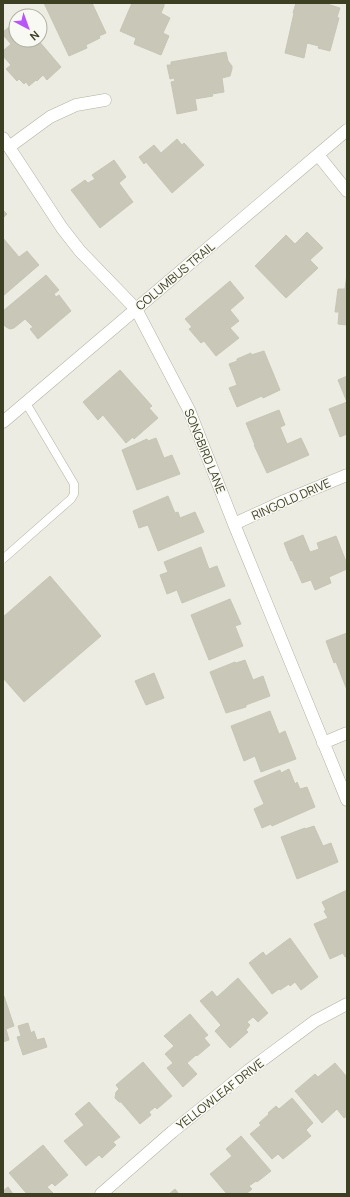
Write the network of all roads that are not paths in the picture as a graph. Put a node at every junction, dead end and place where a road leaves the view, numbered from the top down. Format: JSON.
{"nodes":[{"id":1,"x":105,"y":100,"type":"dead end"},
{"id":2,"x":347,"y":130,"type":"edge"},
{"id":3,"x":6,"y":142,"type":"edge"},
{"id":4,"x":318,"y":155,"type":"junction"},
{"id":5,"x":347,"y":191,"type":"edge"},
{"id":6,"x":136,"y":310,"type":"junction"},
{"id":7,"x":26,"y":403,"type":"junction"},
{"id":8,"x":3,"y":422,"type":"edge"},
{"id":9,"x":347,"y":475,"type":"edge"},
{"id":10,"x":234,"y":524,"type":"junction"},
{"id":11,"x":3,"y":558,"type":"edge"},
{"id":12,"x":347,"y":733,"type":"edge"},
{"id":13,"x":323,"y":743,"type":"junction"},
{"id":14,"x":347,"y":800,"type":"edge"},
{"id":15,"x":347,"y":1004,"type":"edge"},
{"id":16,"x":101,"y":1194,"type":"edge"}],
"edges":[{"from":1,"to":3,"type":"street"},
{"from":2,"to":4,"type":"street","name":"COLUMBUS TRAIL"},
{"from":3,"to":6,"type":"street","name":"SONGBIRD LANE"},
{"from":4,"to":5,"type":"street"},
{"from":4,"to":6,"type":"street","name":"COLUMBUS TRAIL"},
{"from":6,"to":7,"type":"street","name":"COLUMBUS TRAIL"},
{"from":6,"to":10,"type":"street","name":"SONGBIRD LANE"},
{"from":7,"to":8,"type":"street","name":"COLUMBUS TRAIL"},
{"from":7,"to":11,"type":"lane"},
{"from":9,"to":10,"type":"street","name":"RINGOLD DRIVE"},
{"from":10,"to":13,"type":"street","name":"SONGBIRD LANE"},
{"from":12,"to":13,"type":"street"},
{"from":13,"to":14,"type":"street","name":"SONGBIRD LANE"},
{"from":15,"to":16,"type":"street","name":"YELLOWLEAF DRIVE"}]}
